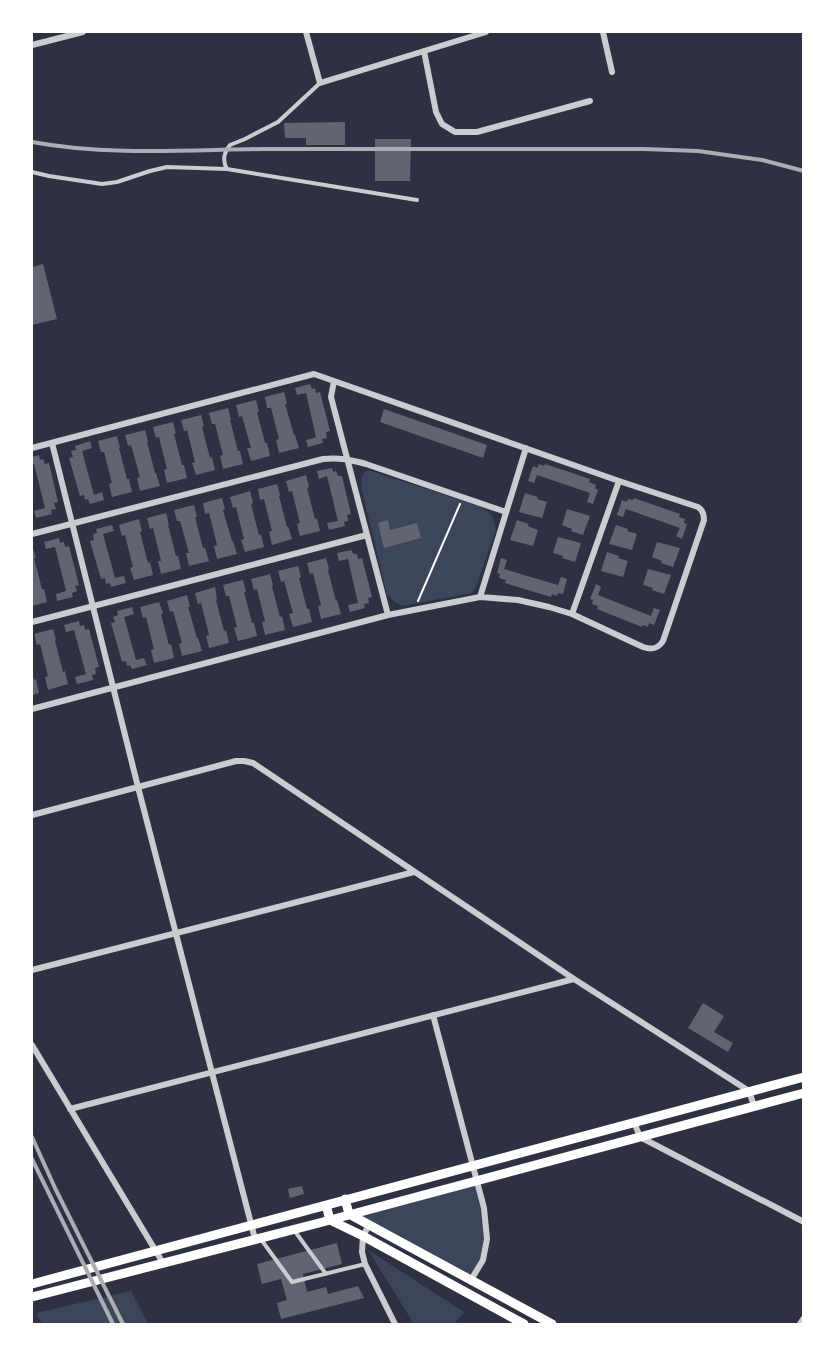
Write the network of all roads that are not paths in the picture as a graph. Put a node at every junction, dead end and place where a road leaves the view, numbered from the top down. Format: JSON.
{"nodes":[{"id":1,"x":83,"y":32,"type":"edge"},
{"id":2,"x":306,"y":32,"type":"edge"},
{"id":3,"x":486,"y":32,"type":"edge"},
{"id":4,"x":603,"y":32,"type":"edge"},
{"id":5,"x":32,"y":45,"type":"edge"},
{"id":6,"x":424,"y":51,"type":"junction"},
{"id":7,"x":612,"y":72,"type":"dead end"},
{"id":8,"x":320,"y":83,"type":"junction"},
{"id":9,"x":590,"y":101,"type":"dead end"},
{"id":10,"x":227,"y":169,"type":"junction"},
{"id":11,"x":32,"y":172,"type":"edge"},
{"id":12,"x":417,"y":200,"type":"dead end"},
{"id":13,"x":334,"y":381,"type":"junction"},
{"id":14,"x":52,"y":443,"type":"junction"},
{"id":15,"x":32,"y":448,"type":"edge"},
{"id":16,"x":526,"y":448,"type":"junction"},
{"id":17,"x":346,"y":458,"type":"junction"},
{"id":18,"x":619,"y":481,"type":"junction"},
{"id":19,"x":506,"y":512,"type":"junction"},
{"id":20,"x":72,"y":524,"type":"junction"},
{"id":21,"x":32,"y":534,"type":"edge"},
{"id":22,"x":367,"y":535,"type":"junction"},
{"id":23,"x":480,"y":597,"type":"junction"},
{"id":24,"x":93,"y":606,"type":"junction"},
{"id":25,"x":572,"y":614,"type":"junction"},
{"id":26,"x":388,"y":615,"type":"junction"},
{"id":27,"x":32,"y":622,"type":"edge"},
{"id":28,"x":113,"y":687,"type":"junction"},
{"id":29,"x":32,"y":709,"type":"edge"},
{"id":30,"x":138,"y":787,"type":"junction"},
{"id":31,"x":32,"y":815,"type":"edge"},
{"id":32,"x":414,"y":872,"type":"junction"},
{"id":33,"x":176,"y":933,"type":"junction"},
{"id":34,"x":32,"y":970,"type":"edge"},
{"id":35,"x":574,"y":979,"type":"junction"},
{"id":36,"x":433,"y":1015,"type":"junction"},
{"id":37,"x":32,"y":1045,"type":"edge"},
{"id":38,"x":212,"y":1072,"type":"junction"},
{"id":39,"x":804,"y":1077,"type":"edge"},
{"id":40,"x":749,"y":1091,"type":"junction"},
{"id":41,"x":804,"y":1093,"type":"edge"},
{"id":42,"x":754,"y":1106,"type":"junction"},
{"id":43,"x":70,"y":1109,"type":"junction"},
{"id":44,"x":634,"y":1122,"type":"junction"},
{"id":45,"x":640,"y":1137,"type":"junction"},
{"id":46,"x":473,"y":1165,"type":"junction"},
{"id":47,"x":477,"y":1180,"type":"junction"},
{"id":48,"x":345,"y":1199,"type":"junction"},
{"id":49,"x":326,"y":1204,"type":"junction"},
{"id":50,"x":349,"y":1214,"type":"junction"},
{"id":51,"x":330,"y":1220,"type":"junction"},
{"id":52,"x":804,"y":1221,"type":"edge"},
{"id":53,"x":251,"y":1224,"type":"junction"},
{"id":54,"x":369,"y":1225,"type":"junction"},
{"id":55,"x":293,"y":1229,"type":"junction"},
{"id":56,"x":363,"y":1236,"type":"junction"},
{"id":57,"x":257,"y":1238,"type":"junction"},
{"id":58,"x":156,"y":1250,"type":"junction"},
{"id":59,"x":163,"y":1263,"type":"junction"},
{"id":60,"x":365,"y":1264,"type":"junction"},
{"id":61,"x":326,"y":1274,"type":"junction"},
{"id":62,"x":471,"y":1280,"type":"junction"},
{"id":63,"x":32,"y":1284,"type":"edge"},
{"id":64,"x":32,"y":1297,"type":"edge"},
{"id":65,"x":804,"y":1318,"type":"edge"},
{"id":66,"x":395,"y":1324,"type":"edge"},
{"id":67,"x":524,"y":1324,"type":"edge"},
{"id":68,"x":552,"y":1324,"type":"edge"},
{"id":69,"x":800,"y":1324,"type":"edge"}],
"edges":[{"from":1,"to":5,"type":"street"},
{"from":2,"to":8,"type":"street"},
{"from":3,"to":6,"type":"street"},
{"from":4,"to":7,"type":"street"},
{"from":6,"to":8,"type":"street"},
{"from":6,"to":9,"type":"street"},
{"from":8,"to":10,"type":"lane"},
{"from":10,"to":11,"type":"lane"},
{"from":10,"to":12,"type":"lane"},
{"from":13,"to":14,"type":"street"},
{"from":13,"to":16,"type":"street"},
{"from":13,"to":17,"type":"street"},
{"from":14,"to":15,"type":"street"},
{"from":14,"to":20,"type":"street"},
{"from":16,"to":18,"type":"street"},
{"from":16,"to":19,"type":"street"},
{"from":17,"to":19,"type":"street"},
{"from":17,"to":20,"type":"street"},
{"from":17,"to":22,"type":"street"},
{"from":18,"to":25,"type":"street"},
{"from":18,"to":25,"type":"street"},
{"from":19,"to":23,"type":"street"},
{"from":20,"to":21,"type":"street"},
{"from":20,"to":24,"type":"street"},
{"from":22,"to":24,"type":"street"},
{"from":22,"to":26,"type":"street"},
{"from":23,"to":25,"type":"street"},
{"from":23,"to":26,"type":"street"},
{"from":24,"to":27,"type":"street"},
{"from":24,"to":28,"type":"street"},
{"from":26,"to":28,"type":"street"},
{"from":28,"to":29,"type":"street"},
{"from":28,"to":30,"type":"street"},
{"from":30,"to":31,"type":"street"},
{"from":30,"to":32,"type":"street"},
{"from":30,"to":33,"type":"street"},
{"from":32,"to":33,"type":"street"},
{"from":32,"to":35,"type":"street"},
{"from":33,"to":34,"type":"street"},
{"from":33,"to":38,"type":"street"},
{"from":35,"to":36,"type":"street"},
{"from":35,"to":40,"type":"street"},
{"from":36,"to":38,"type":"street"},
{"from":36,"to":46,"type":"street"},
{"from":37,"to":43,"type":"street"},
{"from":38,"to":43,"type":"street"},
{"from":38,"to":53,"type":"street"},
{"from":39,"to":40,"type":"main road"},
{"from":40,"to":42,"type":"street"},
{"from":40,"to":44,"type":"main road"},
{"from":41,"to":42,"type":"main road"},
{"from":42,"to":45,"type":"main road"},
{"from":43,"to":58,"type":"street"},
{"from":44,"to":45,"type":"street"},
{"from":44,"to":46,"type":"main road"},
{"from":45,"to":47,"type":"main road"},
{"from":45,"to":52,"type":"street"},
{"from":46,"to":47,"type":"street"},
{"from":46,"to":48,"type":"main road"},
{"from":47,"to":50,"type":"main road"},
{"from":47,"to":62,"type":"street"},
{"from":48,"to":49,"type":"main road"},
{"from":48,"to":50,"type":"main road"},
{"from":49,"to":51,"type":"main road"},
{"from":49,"to":53,"type":"main road"},
{"from":50,"to":51,"type":"main road"},
{"from":50,"to":54,"type":"main road"},
{"from":51,"to":55,"type":"main road"},
{"from":51,"to":56,"type":"main road"},
{"from":53,"to":57,"type":"street"},
{"from":53,"to":58,"type":"main road"},
{"from":54,"to":56,"type":"street"},
{"from":54,"to":62,"type":"main road"},
{"from":55,"to":57,"type":"main road"},
{"from":55,"to":61,"type":"lane"},
{"from":56,"to":60,"type":"street"},
{"from":56,"to":67,"type":"main road"},
{"from":57,"to":59,"type":"main road"},
{"from":57,"to":61,"type":"lane"},
{"from":58,"to":59,"type":"street"},
{"from":58,"to":63,"type":"main road"},
{"from":59,"to":64,"type":"main road"},
{"from":60,"to":61,"type":"lane"},
{"from":60,"to":66,"type":"street"},
{"from":62,"to":68,"type":"main road"},
{"from":65,"to":69,"type":"street"}]}
